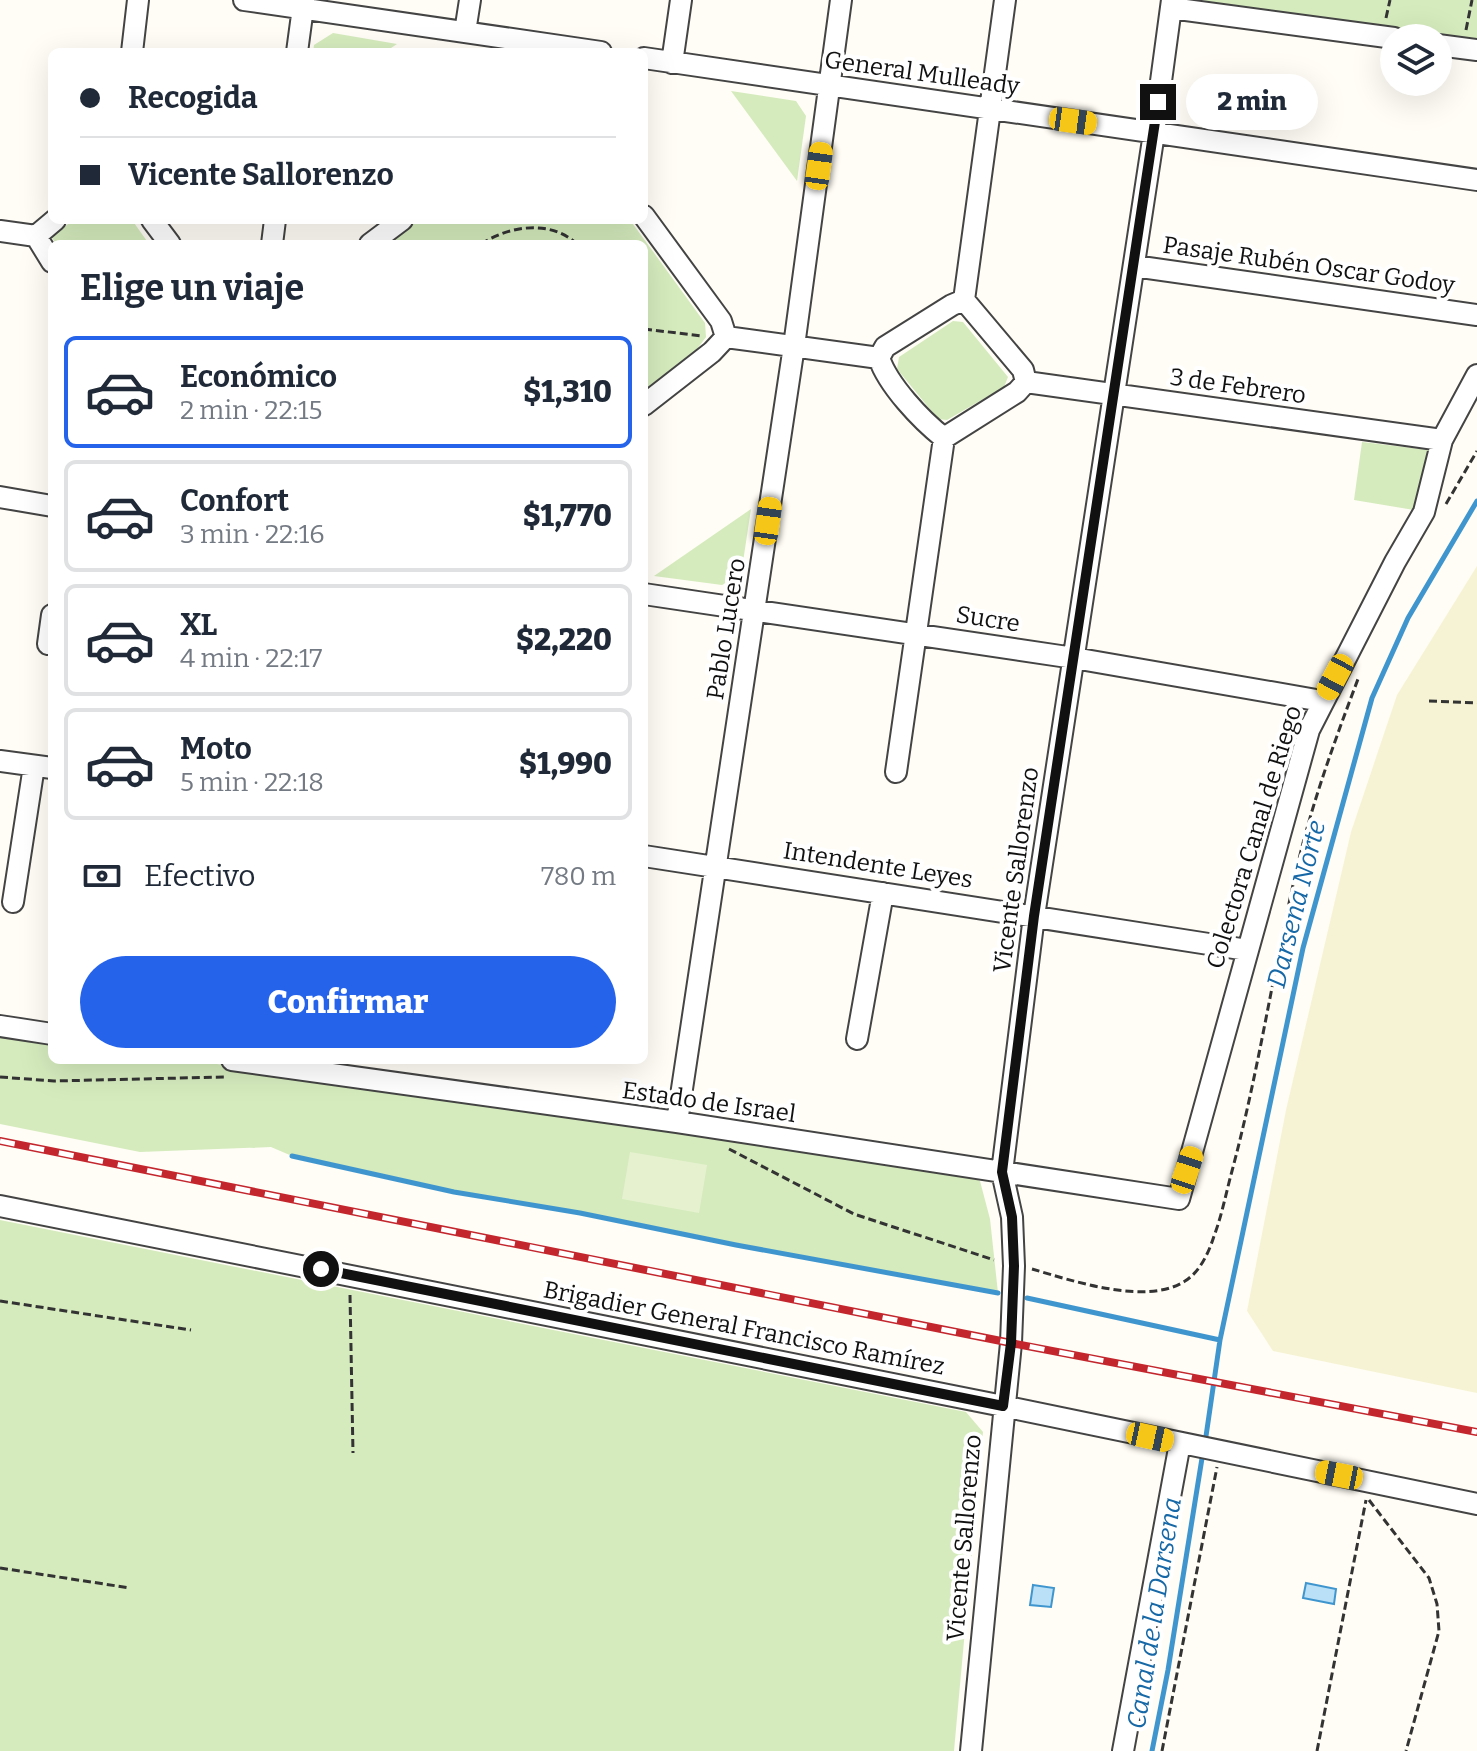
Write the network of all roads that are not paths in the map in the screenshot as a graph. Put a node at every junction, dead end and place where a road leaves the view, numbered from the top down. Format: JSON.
{"nodes":[{"id":1,"x":138,"y":0,"type":"edge"},
{"id":2,"x":244,"y":0,"type":"edge"},
{"id":3,"x":470,"y":0,"type":"edge"},
{"id":4,"x":681,"y":0,"type":"edge"},
{"id":5,"x":841,"y":0,"type":"edge"},
{"id":6,"x":1005,"y":0,"type":"edge"},
{"id":7,"x":303,"y":4,"type":"edge"},
{"id":8,"x":1172,"y":4,"type":"edge"},
{"id":9,"x":1380,"y":31,"type":"edge"},
{"id":10,"x":465,"y":32,"type":"junction"},
{"id":11,"x":132,"y":48,"type":"edge"},
{"id":12,"x":298,"y":48,"type":"edge"},
{"id":13,"x":559,"y":48,"type":"edge"},
{"id":14,"x":648,"y":59,"type":"edge"},
{"id":15,"x":672,"y":63,"type":"junction"},
{"id":16,"x":830,"y":86,"type":"junction"},
{"id":17,"x":992,"y":109,"type":"junction"},
{"id":18,"x":1154,"y":133,"type":"junction"},
{"id":19,"x":1477,"y":180,"type":"edge"},
{"id":20,"x":648,"y":221,"type":"edge"},
{"id":21,"x":50,"y":224,"type":"edge"},
{"id":22,"x":397,"y":224,"type":"edge"},
{"id":23,"x":0,"y":231,"type":"edge"},
{"id":24,"x":36,"y":236,"type":"junction"},
{"id":25,"x":375,"y":240,"type":"edge"},
{"id":26,"x":48,"y":256,"type":"edge"},
{"id":27,"x":1134,"y":266,"type":"junction"},
{"id":28,"x":964,"y":300,"type":"junction"},
{"id":29,"x":1477,"y":315,"type":"edge"},
{"id":30,"x":716,"y":337,"type":"junction"},
{"id":31,"x":794,"y":346,"type":"junction"},
{"id":32,"x":879,"y":358,"type":"junction"},
{"id":33,"x":1477,"y":375,"type":"edge"},
{"id":34,"x":1026,"y":382,"type":"junction"},
{"id":35,"x":1113,"y":395,"type":"junction"},
{"id":36,"x":648,"y":402,"type":"edge"},
{"id":37,"x":944,"y":438,"type":"junction"},
{"id":38,"x":1442,"y":440,"type":"junction"},
{"id":39,"x":0,"y":497,"type":"edge"},
{"id":40,"x":48,"y":505,"type":"edge"},
{"id":41,"x":648,"y":595,"type":"edge"},
{"id":42,"x":755,"y":610,"type":"junction"},
{"id":43,"x":918,"y":635,"type":"junction"},
{"id":44,"x":1074,"y":658,"type":"junction"},
{"id":45,"x":1322,"y":701,"type":"junction"},
{"id":46,"x":0,"y":761,"type":"edge"},
{"id":47,"x":43,"y":767,"type":"edge"},
{"id":48,"x":896,"y":772,"type":"dead end"},
{"id":49,"x":648,"y":856,"type":"edge"},
{"id":50,"x":716,"y":865,"type":"junction"},
{"id":51,"x":883,"y":893,"type":"junction"},
{"id":52,"x":13,"y":902,"type":"dead end"},
{"id":53,"x":1034,"y":916,"type":"junction"},
{"id":54,"x":1247,"y":950,"type":"junction"},
{"id":55,"x":0,"y":1026,"type":"edge"},
{"id":56,"x":48,"y":1033,"type":"edge"},
{"id":57,"x":857,"y":1039,"type":"dead end"},
{"id":58,"x":234,"y":1068,"type":"edge"},
{"id":59,"x":677,"y":1122,"type":"junction"},
{"id":60,"x":1002,"y":1172,"type":"junction"},
{"id":61,"x":1179,"y":1199,"type":"joint"},
{"id":62,"x":0,"y":1206,"type":"edge"},
{"id":63,"x":1003,"y":1406,"type":"junction"},
{"id":64,"x":1202,"y":1448,"type":"junction"},
{"id":65,"x":1477,"y":1504,"type":"edge"},
{"id":66,"x":971,"y":1751,"type":"edge"},
{"id":67,"x":1123,"y":1751,"type":"edge"}],
"edges":[{"from":1,"to":11,"type":"street"},
{"from":2,"to":7,"type":"street"},
{"from":3,"to":10,"type":"street"},
{"from":4,"to":15,"type":"street"},
{"from":5,"to":16,"type":"street","name":"Pablo Lucero"},
{"from":6,"to":17,"type":"street"},
{"from":7,"to":10,"type":"street"},
{"from":7,"to":12,"type":"street"},
{"from":8,"to":9,"type":"street"},
{"from":8,"to":18,"type":"street","name":"Vicente Sallorenzo"},
{"from":10,"to":13,"type":"street"},
{"from":14,"to":15,"type":"street","name":"General Mulleady"},
{"from":15,"to":16,"type":"street","name":"General Mulleady"},
{"from":16,"to":17,"type":"street","name":"General Mulleady"},
{"from":16,"to":31,"type":"street","name":"Pablo Lucero"},
{"from":17,"to":18,"type":"street","name":"General Mulleady"},
{"from":17,"to":28,"type":"street"},
{"from":18,"to":19,"type":"street","name":"General Mulleady"},
{"from":18,"to":27,"type":"street","name":"Vicente Sallorenzo"},
{"from":20,"to":30,"type":"street"},
{"from":21,"to":24,"type":"street"},
{"from":22,"to":25,"type":"street"},
{"from":23,"to":24,"type":"street"},
{"from":24,"to":26,"type":"street"},
{"from":27,"to":29,"type":"street","name":"Pasaje Rubén Oscar Godoy"},
{"from":27,"to":35,"type":"street","name":"Vicente Sallorenzo"},
{"from":28,"to":32,"type":"street"},
{"from":28,"to":34,"type":"street"},
{"from":30,"to":31,"type":"street"},
{"from":30,"to":36,"type":"street"},
{"from":31,"to":32,"type":"street"},
{"from":31,"to":42,"type":"street","name":"Pablo Lucero"},
{"from":32,"to":37,"type":"street"},
{"from":33,"to":38,"type":"street","name":"Colectora Canal de Riego"},
{"from":34,"to":35,"type":"street","name":"3 de Febrero"},
{"from":34,"to":37,"type":"street"},
{"from":35,"to":38,"type":"street","name":"3 de Febrero"},
{"from":35,"to":44,"type":"street","name":"Vicente Sallorenzo"},
{"from":37,"to":43,"type":"street"},
{"from":38,"to":45,"type":"street","name":"Colectora Canal de Riego"},
{"from":39,"to":40,"type":"street"},
{"from":41,"to":42,"type":"street","name":"Sucre"},
{"from":42,"to":43,"type":"street","name":"Sucre"},
{"from":42,"to":50,"type":"street","name":"Pablo Lucero"},
{"from":43,"to":44,"type":"street","name":"Sucre"},
{"from":43,"to":48,"type":"street"},
{"from":44,"to":45,"type":"street","name":"Sucre"},
{"from":44,"to":53,"type":"street","name":"Vicente Sallorenzo"},
{"from":45,"to":54,"type":"street","name":"Colectora Canal de Riego"},
{"from":46,"to":47,"type":"street"},
{"from":47,"to":52,"type":"street"},
{"from":49,"to":50,"type":"street","name":"Intendente Leyes"},
{"from":50,"to":51,"type":"street","name":"Intendente Leyes"},
{"from":50,"to":59,"type":"street","name":"Pablo Lucero"},
{"from":51,"to":53,"type":"street","name":"Intendente Leyes"},
{"from":51,"to":57,"type":"street"},
{"from":53,"to":54,"type":"street","name":"Intendente Leyes"},
{"from":53,"to":60,"type":"street","name":"Vicente Sallorenzo"},
{"from":54,"to":61,"type":"street","name":"Colectora Canal de Riego"},
{"from":55,"to":56,"type":"street"},
{"from":58,"to":59,"type":"street","name":"Estado de Israel"},
{"from":59,"to":60,"type":"street","name":"Estado de Israel"},
{"from":60,"to":61,"type":"street","name":"Estado de Israel"},
{"from":60,"to":63,"type":"street","name":"Vicente Sallorenzo"},
{"from":62,"to":63,"type":"street","name":"Brigadier General Francisco Ramírez"},
{"from":63,"to":64,"type":"street","name":"Brigadier General Francisco Ramírez"},
{"from":63,"to":66,"type":"street","name":"Vicente Sallorenzo"},
{"from":64,"to":65,"type":"street","name":"Brigadier General Francisco Ramírez"},
{"from":64,"to":67,"type":"street"}]}
